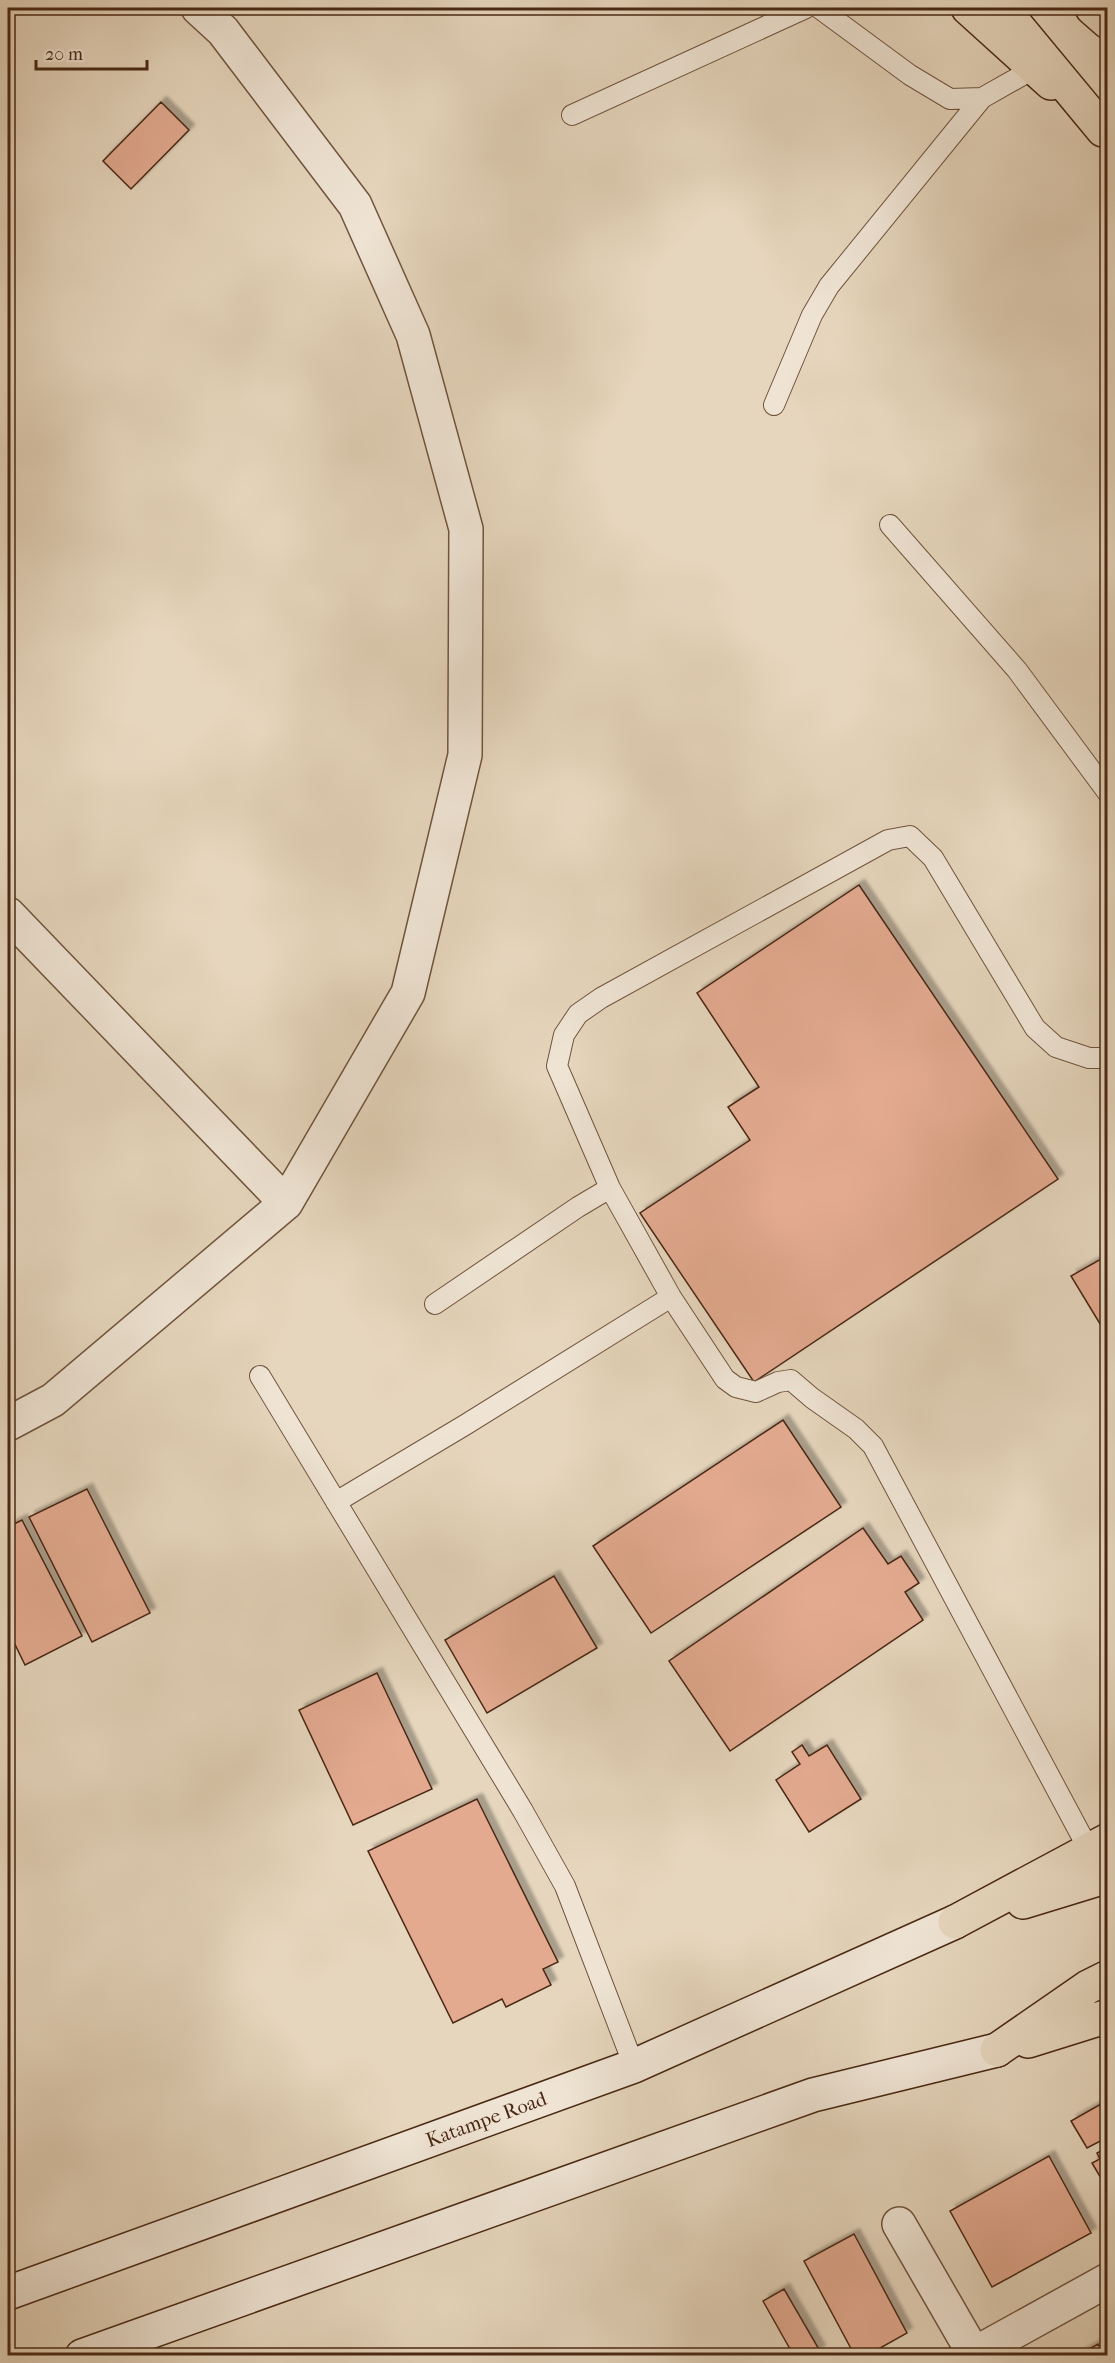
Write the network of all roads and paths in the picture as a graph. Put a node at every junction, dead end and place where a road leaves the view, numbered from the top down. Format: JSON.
{"nodes":[{"id":1,"x":198,"y":8,"type":"edge"},
{"id":2,"x":806,"y":8,"type":"edge"},
{"id":3,"x":819,"y":8,"type":"edge"},
{"id":4,"x":968,"y":8,"type":"edge"},
{"id":5,"x":1002,"y":8,"type":"edge"},
{"id":6,"x":1092,"y":8,"type":"edge"},
{"id":7,"x":1107,"y":22,"type":"edge"},
{"id":8,"x":1035,"y":68,"type":"junction"},
{"id":9,"x":982,"y":98,"type":"junction"},
{"id":10,"x":572,"y":115,"type":"dead end"},
{"id":11,"x":1105,"y":132,"type":"edge"},
{"id":12,"x":774,"y":405,"type":"dead end"},
{"id":13,"x":890,"y":525,"type":"dead end"},
{"id":14,"x":1107,"y":792,"type":"edge"},
{"id":15,"x":8,"y":914,"type":"edge"},
{"id":16,"x":1107,"y":1058,"type":"edge"},
{"id":17,"x":610,"y":1188,"type":"junction"},
{"id":18,"x":286,"y":1203,"type":"junction"},
{"id":19,"x":671,"y":1297,"type":"junction"},
{"id":20,"x":435,"y":1304,"type":"dead end"},
{"id":21,"x":260,"y":1376,"type":"dead end"},
{"id":22,"x":8,"y":1424,"type":"edge"},
{"id":23,"x":336,"y":1502,"type":"junction"},
{"id":24,"x":1098,"y":1845,"type":"edge"},
{"id":25,"x":1107,"y":1876,"type":"edge"},
{"id":26,"x":955,"y":1922,"type":"junction"},
{"id":27,"x":1107,"y":1977,"type":"edge"},
{"id":28,"x":1107,"y":2016,"type":"edge"},
{"id":29,"x":997,"y":2050,"type":"junction"},
{"id":30,"x":634,"y":2066,"type":"junction"},
{"id":31,"x":900,"y":2224,"type":"dead end"},
{"id":32,"x":1107,"y":2280,"type":"edge"},
{"id":33,"x":8,"y":2293,"type":"edge"},
{"id":34,"x":82,"y":2355,"type":"edge"},
{"id":35,"x":974,"y":2355,"type":"edge"}],
"edges":[{"from":1,"to":18,"type":"street"},
{"from":2,"to":10,"type":"lane"},
{"from":3,"to":9,"type":"lane"},
{"from":4,"to":8,"type":"highway"},
{"from":5,"to":11,"type":"highway"},
{"from":6,"to":7,"type":"highway"},
{"from":8,"to":9,"type":"lane"},
{"from":8,"to":11,"type":"highway"},
{"from":9,"to":12,"type":"lane"},
{"from":13,"to":14,"type":"lane"},
{"from":15,"to":18,"type":"street"},
{"from":16,"to":17,"type":"lane"},
{"from":17,"to":19,"type":"lane"},
{"from":17,"to":20,"type":"lane"},
{"from":18,"to":22,"type":"street"},
{"from":19,"to":23,"type":"lane"},
{"from":19,"to":24,"type":"lane"},
{"from":21,"to":23,"type":"lane"},
{"from":23,"to":30,"type":"lane"},
{"from":24,"to":26,"type":"highway"},
{"from":25,"to":26,"type":"highway"},
{"from":26,"to":30,"type":"street","name":"Katampe Road"},
{"from":27,"to":29,"type":"highway"},
{"from":28,"to":29,"type":"highway"},
{"from":29,"to":34,"type":"street"},
{"from":30,"to":33,"type":"street","name":"Katampe Road"},
{"from":31,"to":35,"type":"street"},
{"from":32,"to":35,"type":"street"}]}
